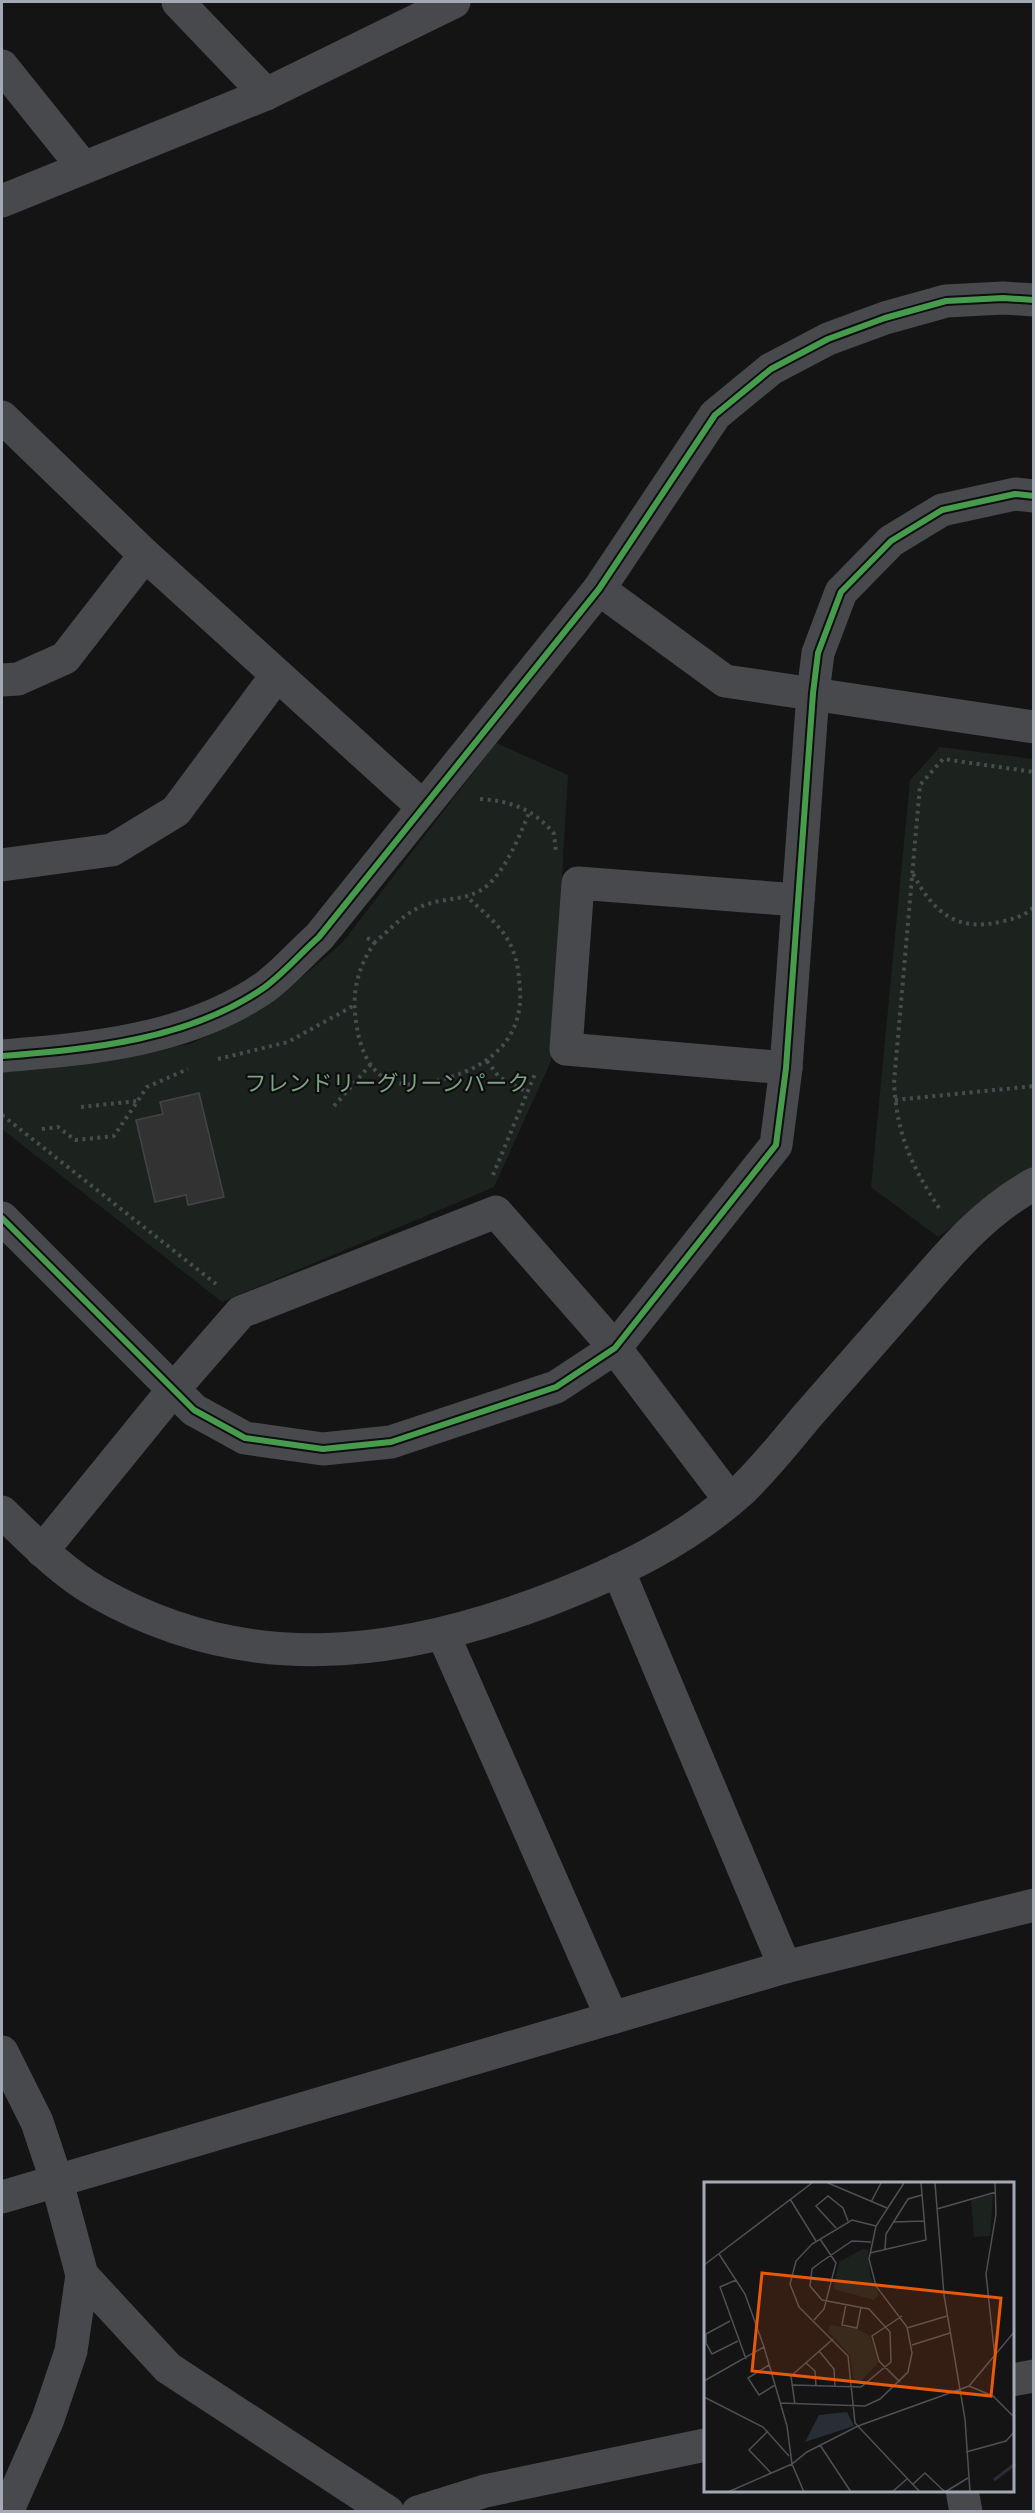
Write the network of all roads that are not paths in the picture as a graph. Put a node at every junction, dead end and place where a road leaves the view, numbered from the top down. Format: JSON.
{"nodes":[{"id":1,"x":178,"y":2,"type":"edge"},
{"id":2,"x":454,"y":2,"type":"edge"},
{"id":3,"x":2,"y":66,"type":"edge"},
{"id":4,"x":266,"y":94,"type":"junction"},
{"id":5,"x":83,"y":167,"type":"junction"},
{"id":6,"x":2,"y":201,"type":"edge"},
{"id":7,"x":1034,"y":300,"type":"edge"},
{"id":8,"x":2,"y":417,"type":"edge"},
{"id":9,"x":1034,"y":496,"type":"edge"},
{"id":10,"x":145,"y":555,"type":"junction"},
{"id":11,"x":599,"y":589,"type":"junction"},
{"id":12,"x":277,"y":675,"type":"junction"},
{"id":13,"x":2,"y":680,"type":"edge"},
{"id":14,"x":813,"y":693,"type":"junction"},
{"id":15,"x":1034,"y":728,"type":"edge"},
{"id":16,"x":427,"y":802,"type":"junction"},
{"id":17,"x":2,"y":865,"type":"edge"},
{"id":18,"x":798,"y":900,"type":"junction"},
{"id":19,"x":2,"y":1056,"type":"edge"},
{"id":20,"x":786,"y":1068,"type":"junction"},
{"id":21,"x":1034,"y":1184,"type":"edge"},
{"id":22,"x":2,"y":1218,"type":"edge"},
{"id":23,"x":615,"y":1348,"type":"junction"},
{"id":24,"x":174,"y":1390,"type":"junction"},
{"id":25,"x":730,"y":1500,"type":"junction"},
{"id":26,"x":2,"y":1512,"type":"edge"},
{"id":27,"x":42,"y":1551,"type":"junction"},
{"id":28,"x":618,"y":1570,"type":"junction"},
{"id":29,"x":443,"y":1634,"type":"junction"},
{"id":30,"x":1034,"y":1905,"type":"edge"},
{"id":31,"x":785,"y":1967,"type":"junction"},
{"id":32,"x":612,"y":2018,"type":"junction"},
{"id":33,"x":2,"y":2052,"type":"edge"},
{"id":34,"x":57,"y":2181,"type":"junction"},
{"id":35,"x":2,"y":2197,"type":"edge"},
{"id":36,"x":82,"y":2275,"type":"junction"},
{"id":37,"x":1034,"y":2376,"type":"edge"},
{"id":38,"x":1014,"y":2380,"type":"edge"},
{"id":39,"x":704,"y":2445,"type":"edge"},
{"id":40,"x":962,"y":2492,"type":"edge"},
{"id":41,"x":7,"y":2511,"type":"edge"},
{"id":42,"x":388,"y":2511,"type":"edge"},
{"id":43,"x":418,"y":2511,"type":"edge"},
{"id":44,"x":966,"y":2511,"type":"edge"}],
"edges":[{"from":1,"to":4,"type":"street"},
{"from":2,"to":4,"type":"street"},
{"from":3,"to":5,"type":"street"},
{"from":4,"to":5,"type":"street"},
{"from":5,"to":6,"type":"street"},
{"from":7,"to":11,"type":"street"},
{"from":8,"to":10,"type":"street"},
{"from":9,"to":14,"type":"street"},
{"from":10,"to":12,"type":"street"},
{"from":10,"to":13,"type":"street"},
{"from":11,"to":14,"type":"street"},
{"from":11,"to":16,"type":"street"},
{"from":12,"to":16,"type":"street"},
{"from":12,"to":17,"type":"street"},
{"from":14,"to":15,"type":"street"},
{"from":14,"to":18,"type":"street"},
{"from":16,"to":19,"type":"street"},
{"from":18,"to":20,"type":"street"},
{"from":18,"to":20,"type":"street"},
{"from":20,"to":23,"type":"street"},
{"from":21,"to":25,"type":"street"},
{"from":22,"to":24,"type":"street"},
{"from":23,"to":24,"type":"street"},
{"from":23,"to":24,"type":"street"},
{"from":23,"to":25,"type":"street"},
{"from":24,"to":27,"type":"street"},
{"from":25,"to":28,"type":"street"},
{"from":26,"to":27,"type":"street"},
{"from":27,"to":29,"type":"street"},
{"from":28,"to":29,"type":"street"},
{"from":28,"to":31,"type":"street"},
{"from":29,"to":32,"type":"street"},
{"from":30,"to":31,"type":"street"},
{"from":31,"to":32,"type":"street"},
{"from":32,"to":34,"type":"street"},
{"from":33,"to":34,"type":"street"},
{"from":34,"to":35,"type":"street"},
{"from":34,"to":36,"type":"street"},
{"from":36,"to":41,"type":"street"},
{"from":36,"to":42,"type":"street"},
{"from":37,"to":38,"type":"street"},
{"from":39,"to":43,"type":"street"},
{"from":40,"to":44,"type":"street"}]}
